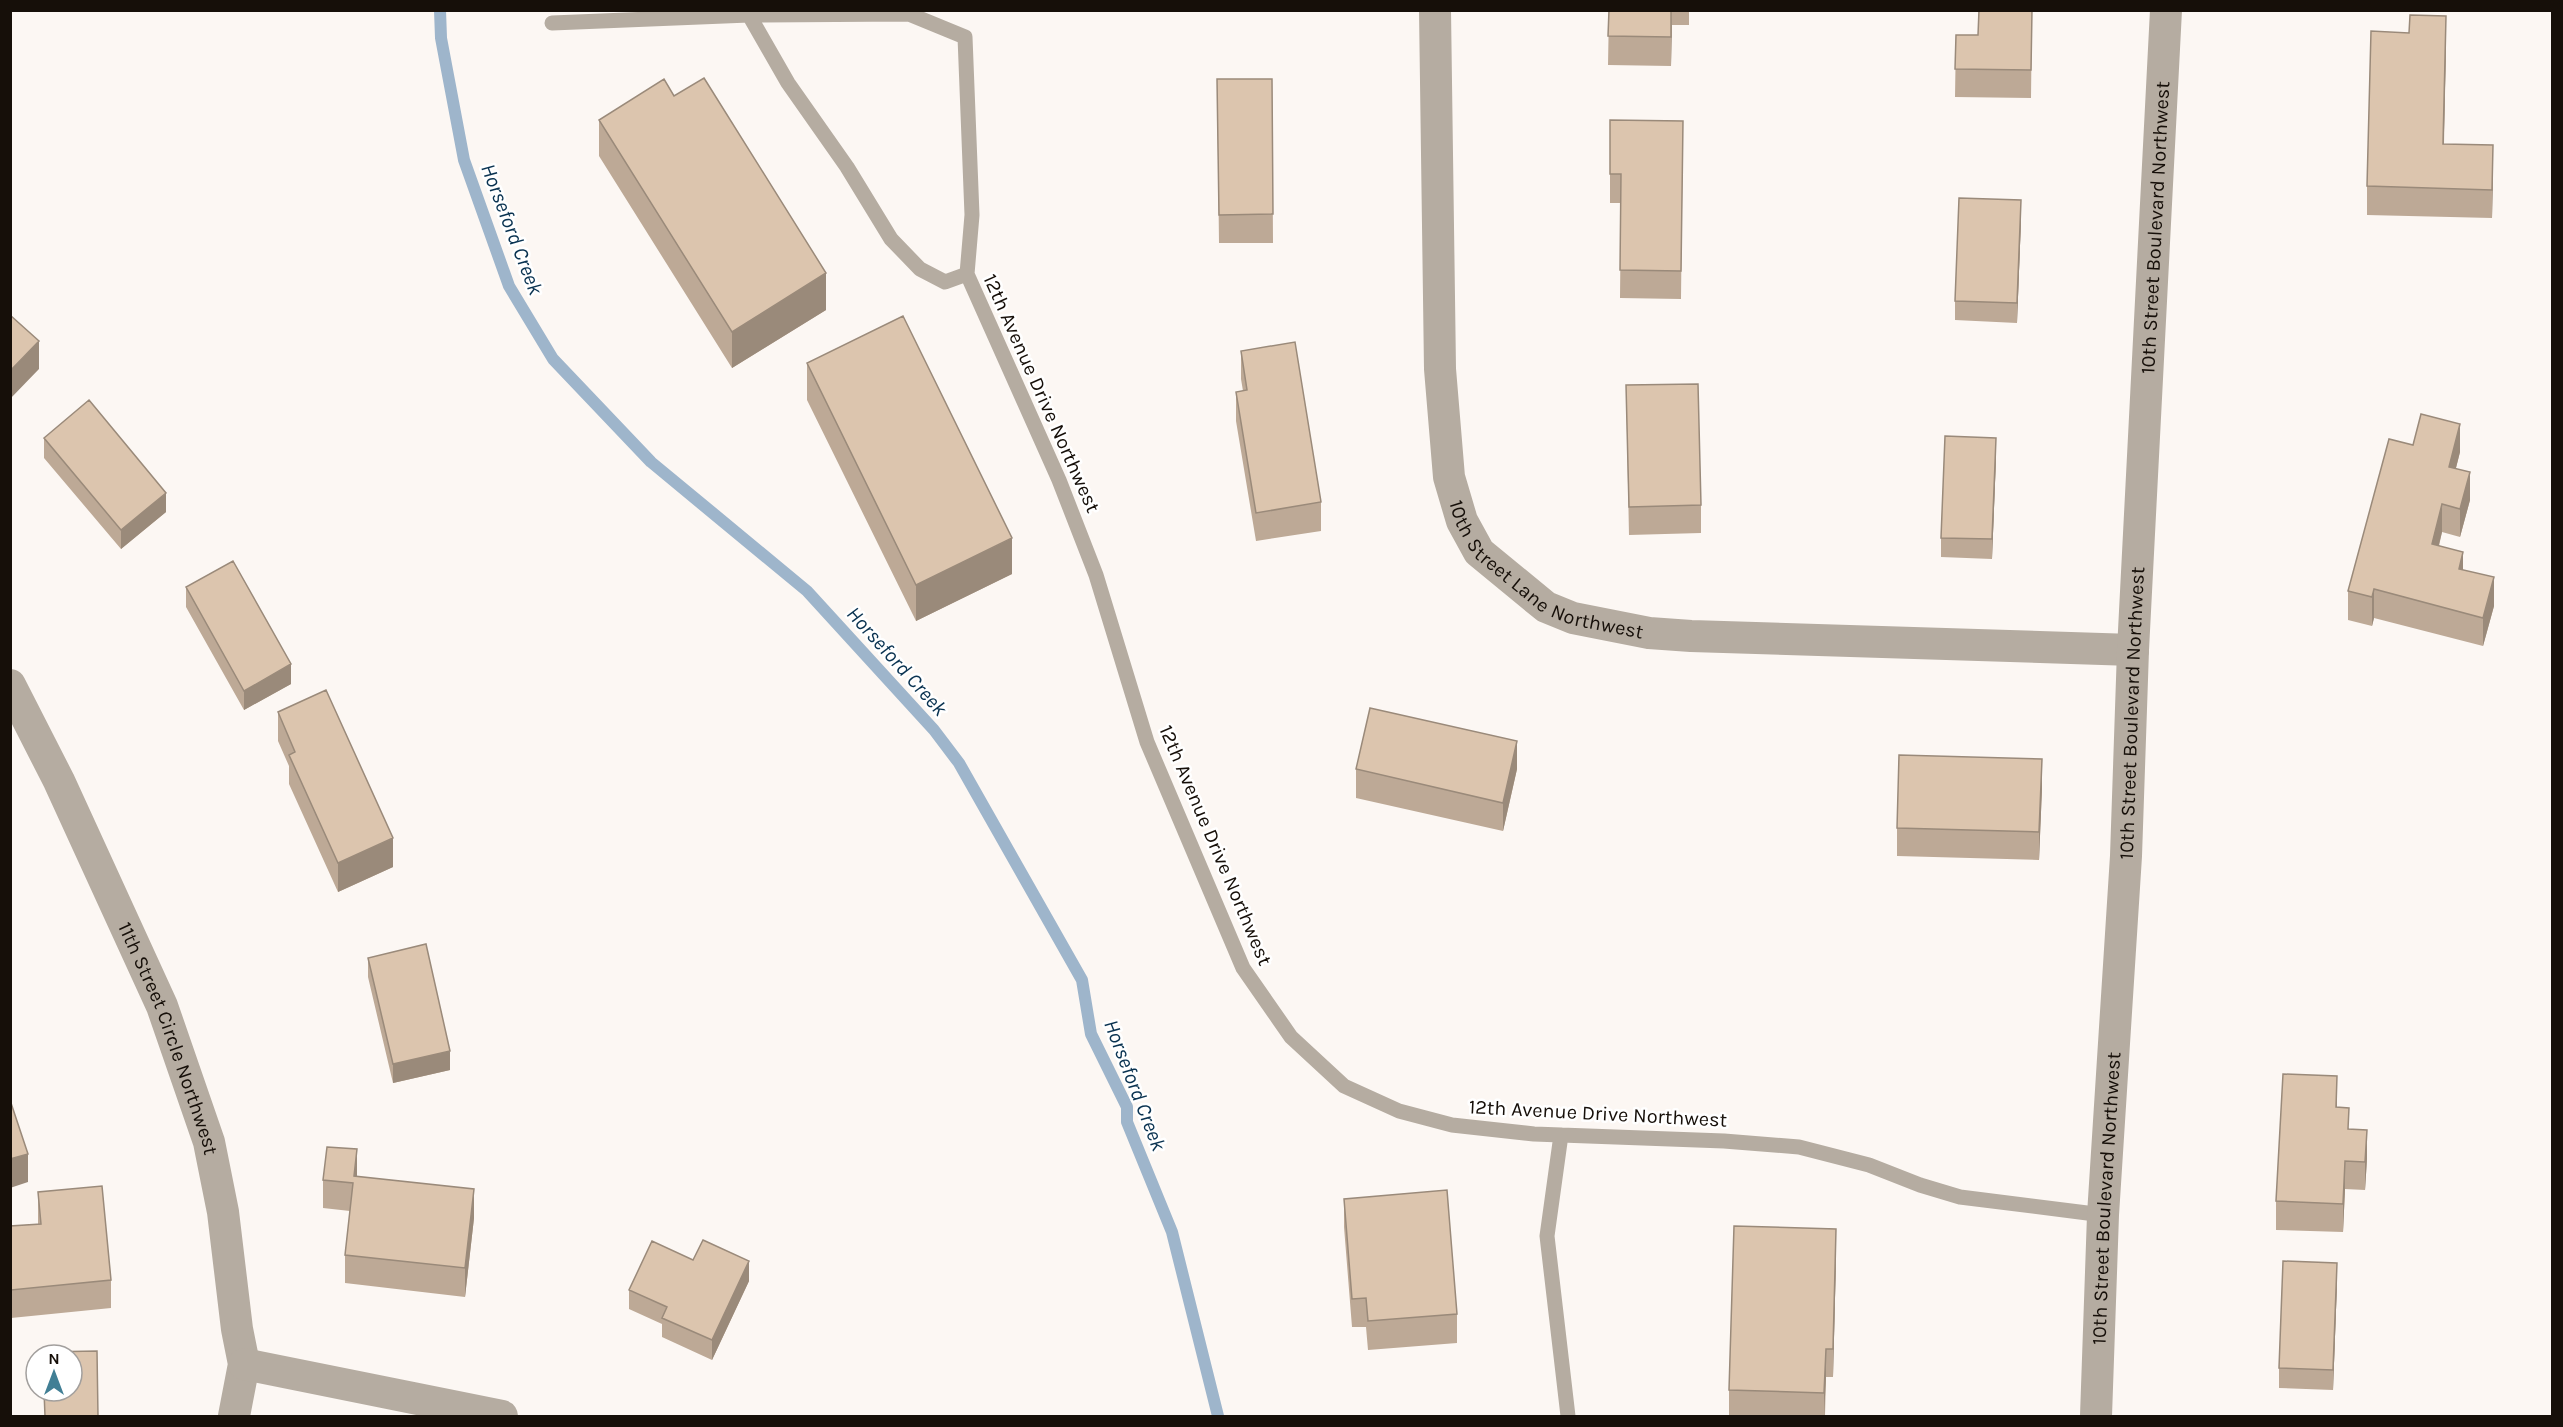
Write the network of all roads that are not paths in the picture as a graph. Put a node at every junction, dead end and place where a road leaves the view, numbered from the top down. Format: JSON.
{"nodes":[{"id":1,"x":1435,"y":10,"type":"edge"},
{"id":2,"x":2166,"y":10,"type":"edge"},
{"id":3,"x":749,"y":15,"type":"junction"},
{"id":4,"x":552,"y":23,"type":"dead end"},
{"id":5,"x":967,"y":274,"type":"junction"},
{"id":6,"x":2133,"y":650,"type":"junction"},
{"id":7,"x":10,"y":685,"type":"edge"},
{"id":8,"x":1561,"y":1135,"type":"junction"},
{"id":9,"x":2103,"y":1215,"type":"junction"},
{"id":10,"x":244,"y":1364,"type":"junction"},
{"id":11,"x":234,"y":1416,"type":"edge"},
{"id":12,"x":502,"y":1416,"type":"edge"},
{"id":13,"x":1568,"y":1416,"type":"edge"},
{"id":14,"x":2096,"y":1416,"type":"edge"}],
"edges":[{"from":1,"to":6,"type":"street","name":"10th Street Lane Northwest"},
{"from":2,"to":6,"type":"street","name":"10th Street Boulevard Northwest"},
{"from":3,"to":4,"type":"lane"},
{"from":3,"to":5,"type":"lane","name":"12th Avenue Drive Northwest"},
{"from":3,"to":5,"type":"lane"},
{"from":5,"to":8,"type":"lane","name":"12th Avenue Drive Northwest"},
{"from":6,"to":9,"type":"street","name":"10th Street Boulevard Northwest"},
{"from":7,"to":10,"type":"street","name":"11th Street Circle Northwest"},
{"from":8,"to":9,"type":"lane","name":"12th Avenue Drive Northwest"},
{"from":8,"to":13,"type":"lane"},
{"from":9,"to":14,"type":"street","name":"10th Street Boulevard Northwest"},
{"from":10,"to":11,"type":"street","name":"11th Street Circle Northwest"},
{"from":10,"to":12,"type":"street"}]}
